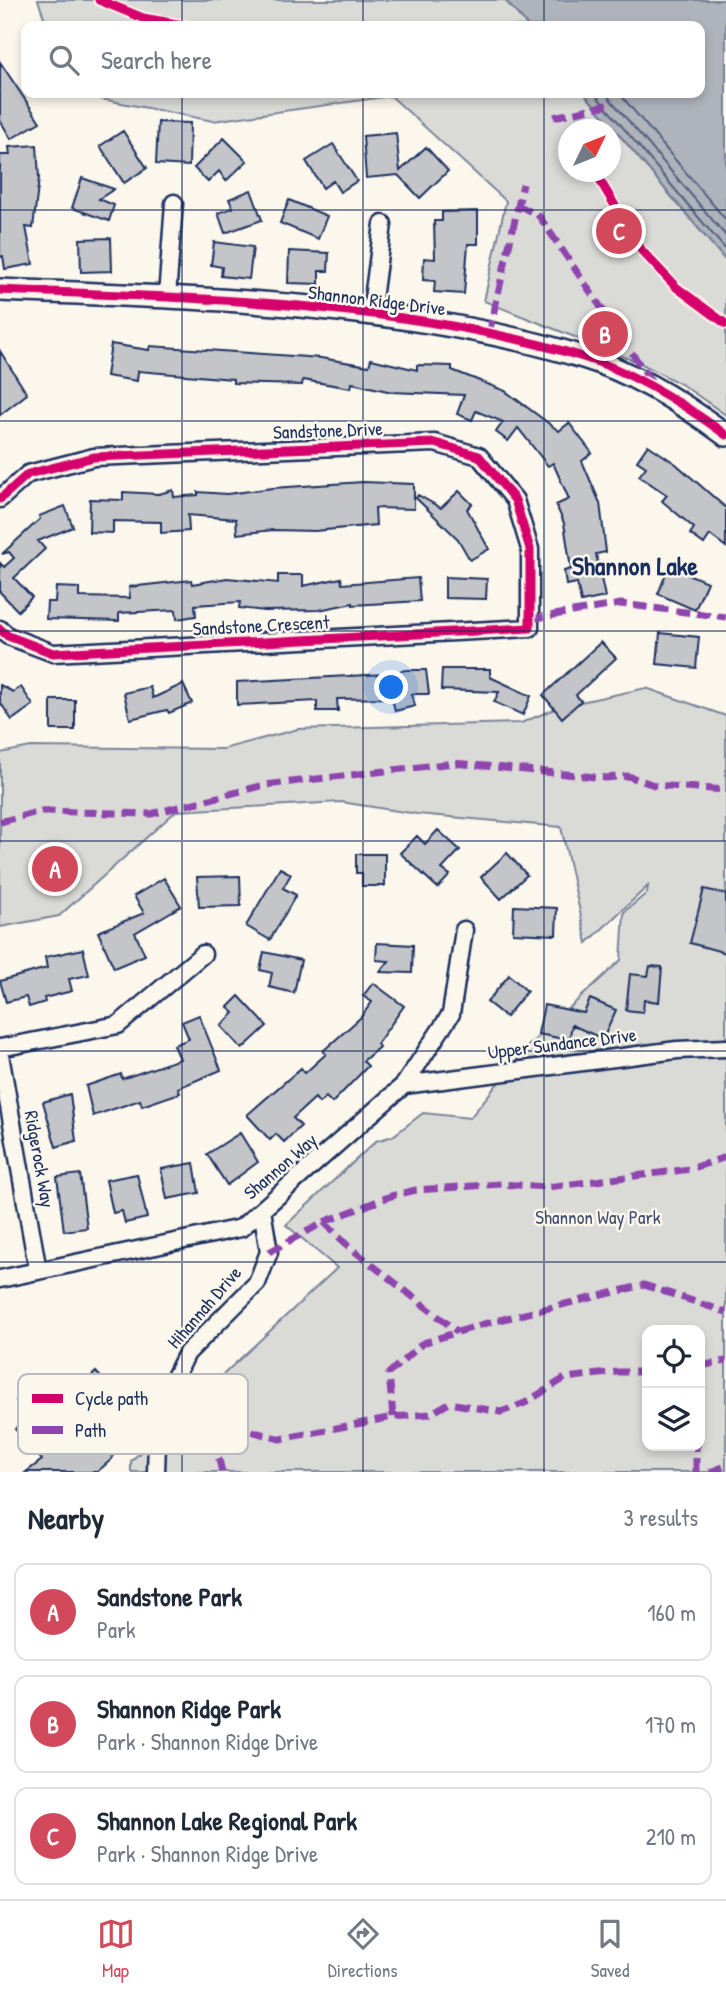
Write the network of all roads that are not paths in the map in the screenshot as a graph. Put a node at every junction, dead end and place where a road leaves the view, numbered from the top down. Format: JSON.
{"nodes":[{"id":1,"x":174,"y":204,"type":"dead end"},
{"id":2,"x":383,"y":223,"type":"dead end"},
{"id":3,"x":0,"y":290,"type":"edge"},
{"id":4,"x":167,"y":297,"type":"junction"},
{"id":5,"x":371,"y":314,"type":"junction"},
{"id":6,"x":726,"y":435,"type":"edge"},
{"id":7,"x":0,"y":499,"type":"edge"},
{"id":8,"x":530,"y":628,"type":"joint"},
{"id":9,"x":0,"y":629,"type":"edge"},
{"id":10,"x":464,"y":930,"type":"dead end"},
{"id":11,"x":203,"y":954,"type":"dead end"},
{"id":12,"x":0,"y":1048,"type":"edge"},
{"id":13,"x":726,"y":1048,"type":"edge"},
{"id":14,"x":0,"y":1055,"type":"edge"},
{"id":15,"x":404,"y":1085,"type":"junction"},
{"id":16,"x":262,"y":1210,"type":"junction"},
{"id":17,"x":38,"y":1271,"type":"junction"},
{"id":18,"x":0,"y":1279,"type":"edge"},
{"id":19,"x":176,"y":1374,"type":"edge"},
{"id":20,"x":157,"y":1454,"type":"edge"},
{"id":21,"x":156,"y":1472,"type":"edge"}],
"edges":[{"from":1,"to":4,"type":"street"},
{"from":2,"to":5,"type":"street"},
{"from":3,"to":4,"type":"street","name":"Shannon Ridge Drive"},
{"from":4,"to":5,"type":"street","name":"Shannon Ridge Drive"},
{"from":5,"to":6,"type":"street","name":"Shannon Ridge Drive"},
{"from":7,"to":8,"type":"street","name":"Sandstone Drive"},
{"from":8,"to":9,"type":"street","name":"Sandstone Crescent"},
{"from":10,"to":15,"type":"street","name":"Shannon Way"},
{"from":11,"to":12,"type":"street"},
{"from":13,"to":15,"type":"street","name":"Upper Sundance Drive"},
{"from":14,"to":17,"type":"street","name":"Ridgerock Way"},
{"from":15,"to":16,"type":"street","name":"Shannon Way"},
{"from":16,"to":17,"type":"street","name":"Shannon Way"},
{"from":16,"to":19,"type":"street","name":"Hihannah Drive"},
{"from":17,"to":18,"type":"street","name":"Shannon Way"},
{"from":20,"to":21,"type":"street","name":"Hihannah Drive"}]}
